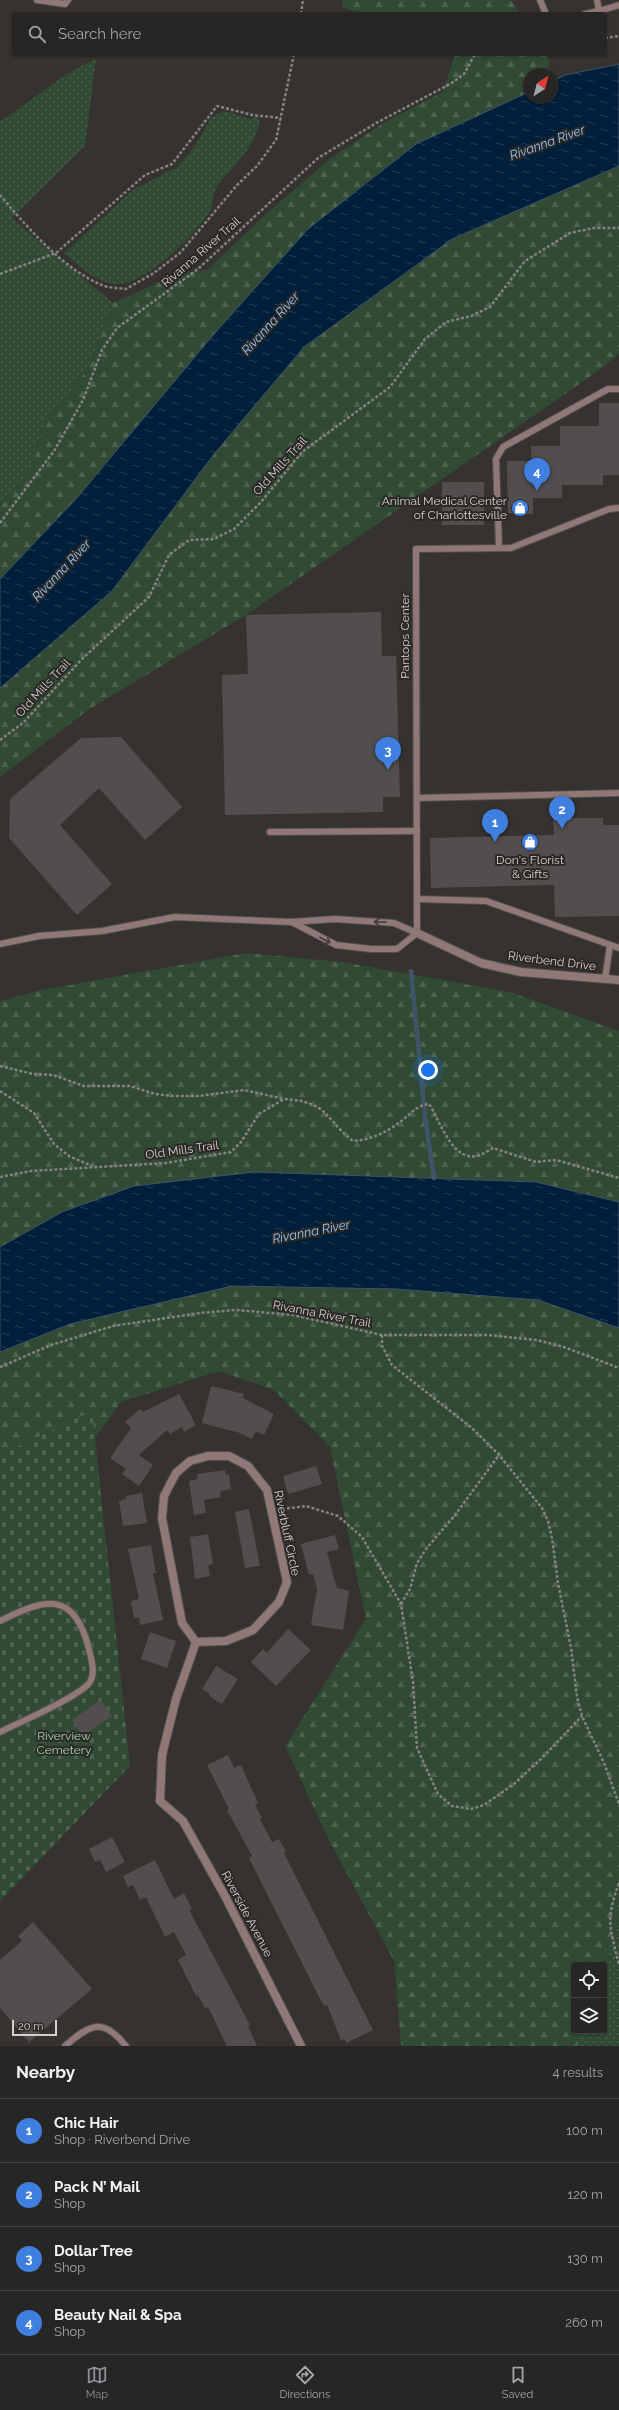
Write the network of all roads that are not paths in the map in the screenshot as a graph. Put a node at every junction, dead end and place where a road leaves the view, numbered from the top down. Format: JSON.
{"nodes":[{"id":1,"x":36,"y":0,"type":"edge"},
{"id":2,"x":68,"y":0,"type":"edge"},
{"id":3,"x":540,"y":0,"type":"edge"},
{"id":4,"x":596,"y":0,"type":"edge"},
{"id":5,"x":619,"y":5,"type":"edge"},
{"id":6,"x":599,"y":11,"type":"junction"},
{"id":7,"x":545,"y":12,"type":"edge"},
{"id":8,"x":594,"y":12,"type":"edge"},
{"id":9,"x":619,"y":389,"type":"edge"},
{"id":10,"x":619,"y":508,"type":"edge"},
{"id":11,"x":499,"y":548,"type":"junction"},
{"id":12,"x":619,"y":793,"type":"edge"},
{"id":13,"x":417,"y":798,"type":"junction"},
{"id":14,"x":417,"y":831,"type":"junction"},
{"id":15,"x":270,"y":832,"type":"dead end"},
{"id":16,"x":417,"y":899,"type":"junction"},
{"id":17,"x":291,"y":922,"type":"junction"},
{"id":18,"x":417,"y":933,"type":"junction"},
{"id":19,"x":0,"y":944,"type":"edge"},
{"id":20,"x":610,"y":946,"type":"junction"},
{"id":21,"x":619,"y":948,"type":"edge"},
{"id":22,"x":605,"y":979,"type":"junction"},
{"id":23,"x":619,"y":980,"type":"edge"},
{"id":24,"x":0,"y":1620,"type":"edge"},
{"id":25,"x":196,"y":1642,"type":"junction"},
{"id":26,"x":0,"y":1732,"type":"edge"},
{"id":27,"x":65,"y":2046,"type":"edge"},
{"id":28,"x":126,"y":2046,"type":"edge"},
{"id":29,"x":301,"y":2046,"type":"edge"}],
"edges":[{"from":1,"to":2,"type":"lane"},
{"from":3,"to":7,"type":"lane"},
{"from":4,"to":6,"type":"lane"},
{"from":5,"to":6,"type":"lane"},
{"from":6,"to":8,"type":"lane"},
{"from":9,"to":11,"type":"lane"},
{"from":10,"to":11,"type":"lane","name":"Pantops Center"},
{"from":11,"to":13,"type":"lane","name":"Pantops Center"},
{"from":12,"to":13,"type":"lane"},
{"from":13,"to":14,"type":"lane","name":"Pantops Center"},
{"from":14,"to":15,"type":"lane"},
{"from":14,"to":16,"type":"lane","name":"Pantops Center"},
{"from":16,"to":18,"type":"lane","name":"Pantops Center"},
{"from":16,"to":20,"type":"lane"},
{"from":18,"to":17,"type":"lane","one_way":true},
{"from":17,"to":18,"type":"lane","one_way":true},
{"from":17,"to":19,"type":"lane"},
{"from":18,"to":22,"type":"street","name":"Riverbend Drive"},
{"from":20,"to":21,"type":"lane"},
{"from":20,"to":22,"type":"lane"},
{"from":22,"to":23,"type":"street","name":"Riverbend Drive"},
{"from":24,"to":26,"type":"lane"},
{"from":25,"to":25,"type":"street","name":"Riverbluff Circle"},
{"from":25,"to":29,"type":"street","name":"Riverside Avenue"},
{"from":27,"to":28,"type":"lane"}]}
